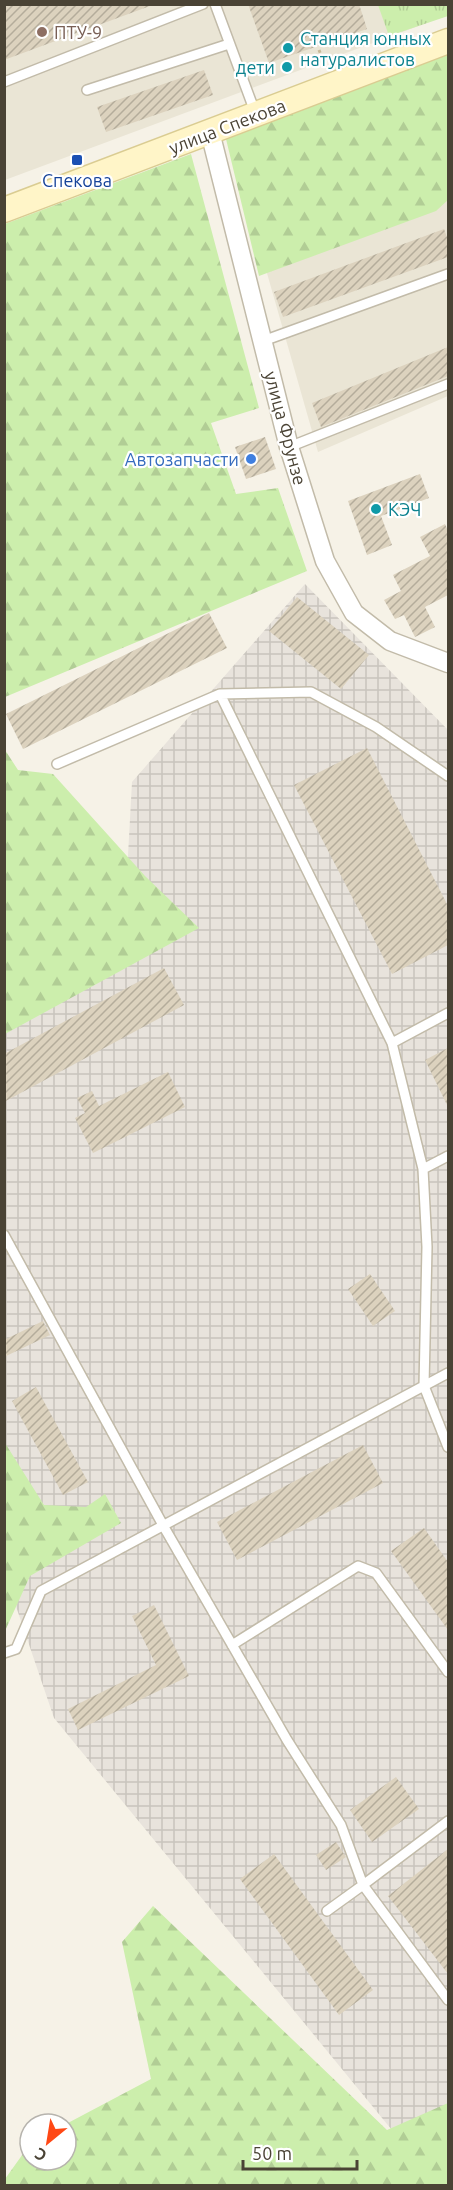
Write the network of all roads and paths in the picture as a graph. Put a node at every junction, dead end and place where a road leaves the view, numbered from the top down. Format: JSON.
{"nodes":[{"id":1,"x":203,"y":4,"type":"edge"},
{"id":2,"x":215,"y":4,"type":"edge"},
{"id":3,"x":448,"y":41,"type":"edge"},
{"id":4,"x":229,"y":45,"type":"junction"},
{"id":5,"x":319,"y":50,"type":"dead end"},
{"id":6,"x":326,"y":69,"type":"dead end"},
{"id":7,"x":4,"y":82,"type":"edge"},
{"id":8,"x":87,"y":90,"type":"dead end"},
{"id":9,"x":256,"y":115,"type":"junction"},
{"id":10,"x":210,"y":132,"type":"junction"},
{"id":11,"x":4,"y":210,"type":"edge"},
{"id":12,"x":448,"y":274,"type":"edge"},
{"id":13,"x":263,"y":341,"type":"junction"},
{"id":14,"x":448,"y":384,"type":"edge"},
{"id":15,"x":289,"y":447,"type":"junction"},
{"id":16,"x":448,"y":663,"type":"edge"},
{"id":17,"x":220,"y":694,"type":"junction"},
{"id":18,"x":57,"y":764,"type":"dead end"},
{"id":19,"x":448,"y":776,"type":"edge"},
{"id":20,"x":448,"y":1013,"type":"edge"},
{"id":21,"x":392,"y":1043,"type":"junction"},
{"id":22,"x":448,"y":1156,"type":"edge"},
{"id":23,"x":423,"y":1169,"type":"junction"},
{"id":24,"x":4,"y":1235,"type":"edge"},
{"id":25,"x":448,"y":1373,"type":"edge"},
{"id":26,"x":424,"y":1386,"type":"junction"},
{"id":27,"x":448,"y":1447,"type":"edge"},
{"id":28,"x":164,"y":1527,"type":"junction"},
{"id":29,"x":232,"y":1645,"type":"junction"},
{"id":30,"x":4,"y":1653,"type":"edge"},
{"id":31,"x":448,"y":1672,"type":"edge"},
{"id":32,"x":448,"y":1821,"type":"edge"},
{"id":33,"x":363,"y":1885,"type":"junction"},
{"id":34,"x":327,"y":1911,"type":"dead end"},
{"id":35,"x":448,"y":2000,"type":"edge"}],
"edges":[{"from":1,"to":7,"type":"lane"},
{"from":2,"to":4,"type":"lane"},
{"from":3,"to":9,"type":"main road","name":"улица Спекова"},
{"from":4,"to":8,"type":"lane"},
{"from":4,"to":9,"type":"lane"},
{"from":5,"to":6,"type":"path"},
{"from":9,"to":10,"type":"main road","name":"улица Спекова"},
{"from":10,"to":11,"type":"main road","name":"улица Спекова"},
{"from":10,"to":13,"type":"street","name":"улица Фрунзе"},
{"from":12,"to":13,"type":"lane"},
{"from":13,"to":15,"type":"street","name":"улица Фрунзе"},
{"from":14,"to":15,"type":"lane"},
{"from":15,"to":16,"type":"street","name":"улица Фрунзе"},
{"from":17,"to":18,"type":"lane"},
{"from":17,"to":19,"type":"lane"},
{"from":17,"to":21,"type":"lane"},
{"from":20,"to":21,"type":"lane"},
{"from":21,"to":23,"type":"lane"},
{"from":22,"to":23,"type":"lane"},
{"from":23,"to":26,"type":"lane"},
{"from":24,"to":28,"type":"lane"},
{"from":25,"to":26,"type":"lane"},
{"from":26,"to":27,"type":"lane"},
{"from":26,"to":28,"type":"lane"},
{"from":28,"to":29,"type":"lane"},
{"from":28,"to":30,"type":"lane"},
{"from":29,"to":31,"type":"lane"},
{"from":29,"to":33,"type":"lane"},
{"from":32,"to":33,"type":"lane"},
{"from":33,"to":34,"type":"lane"},
{"from":33,"to":35,"type":"lane"}]}
